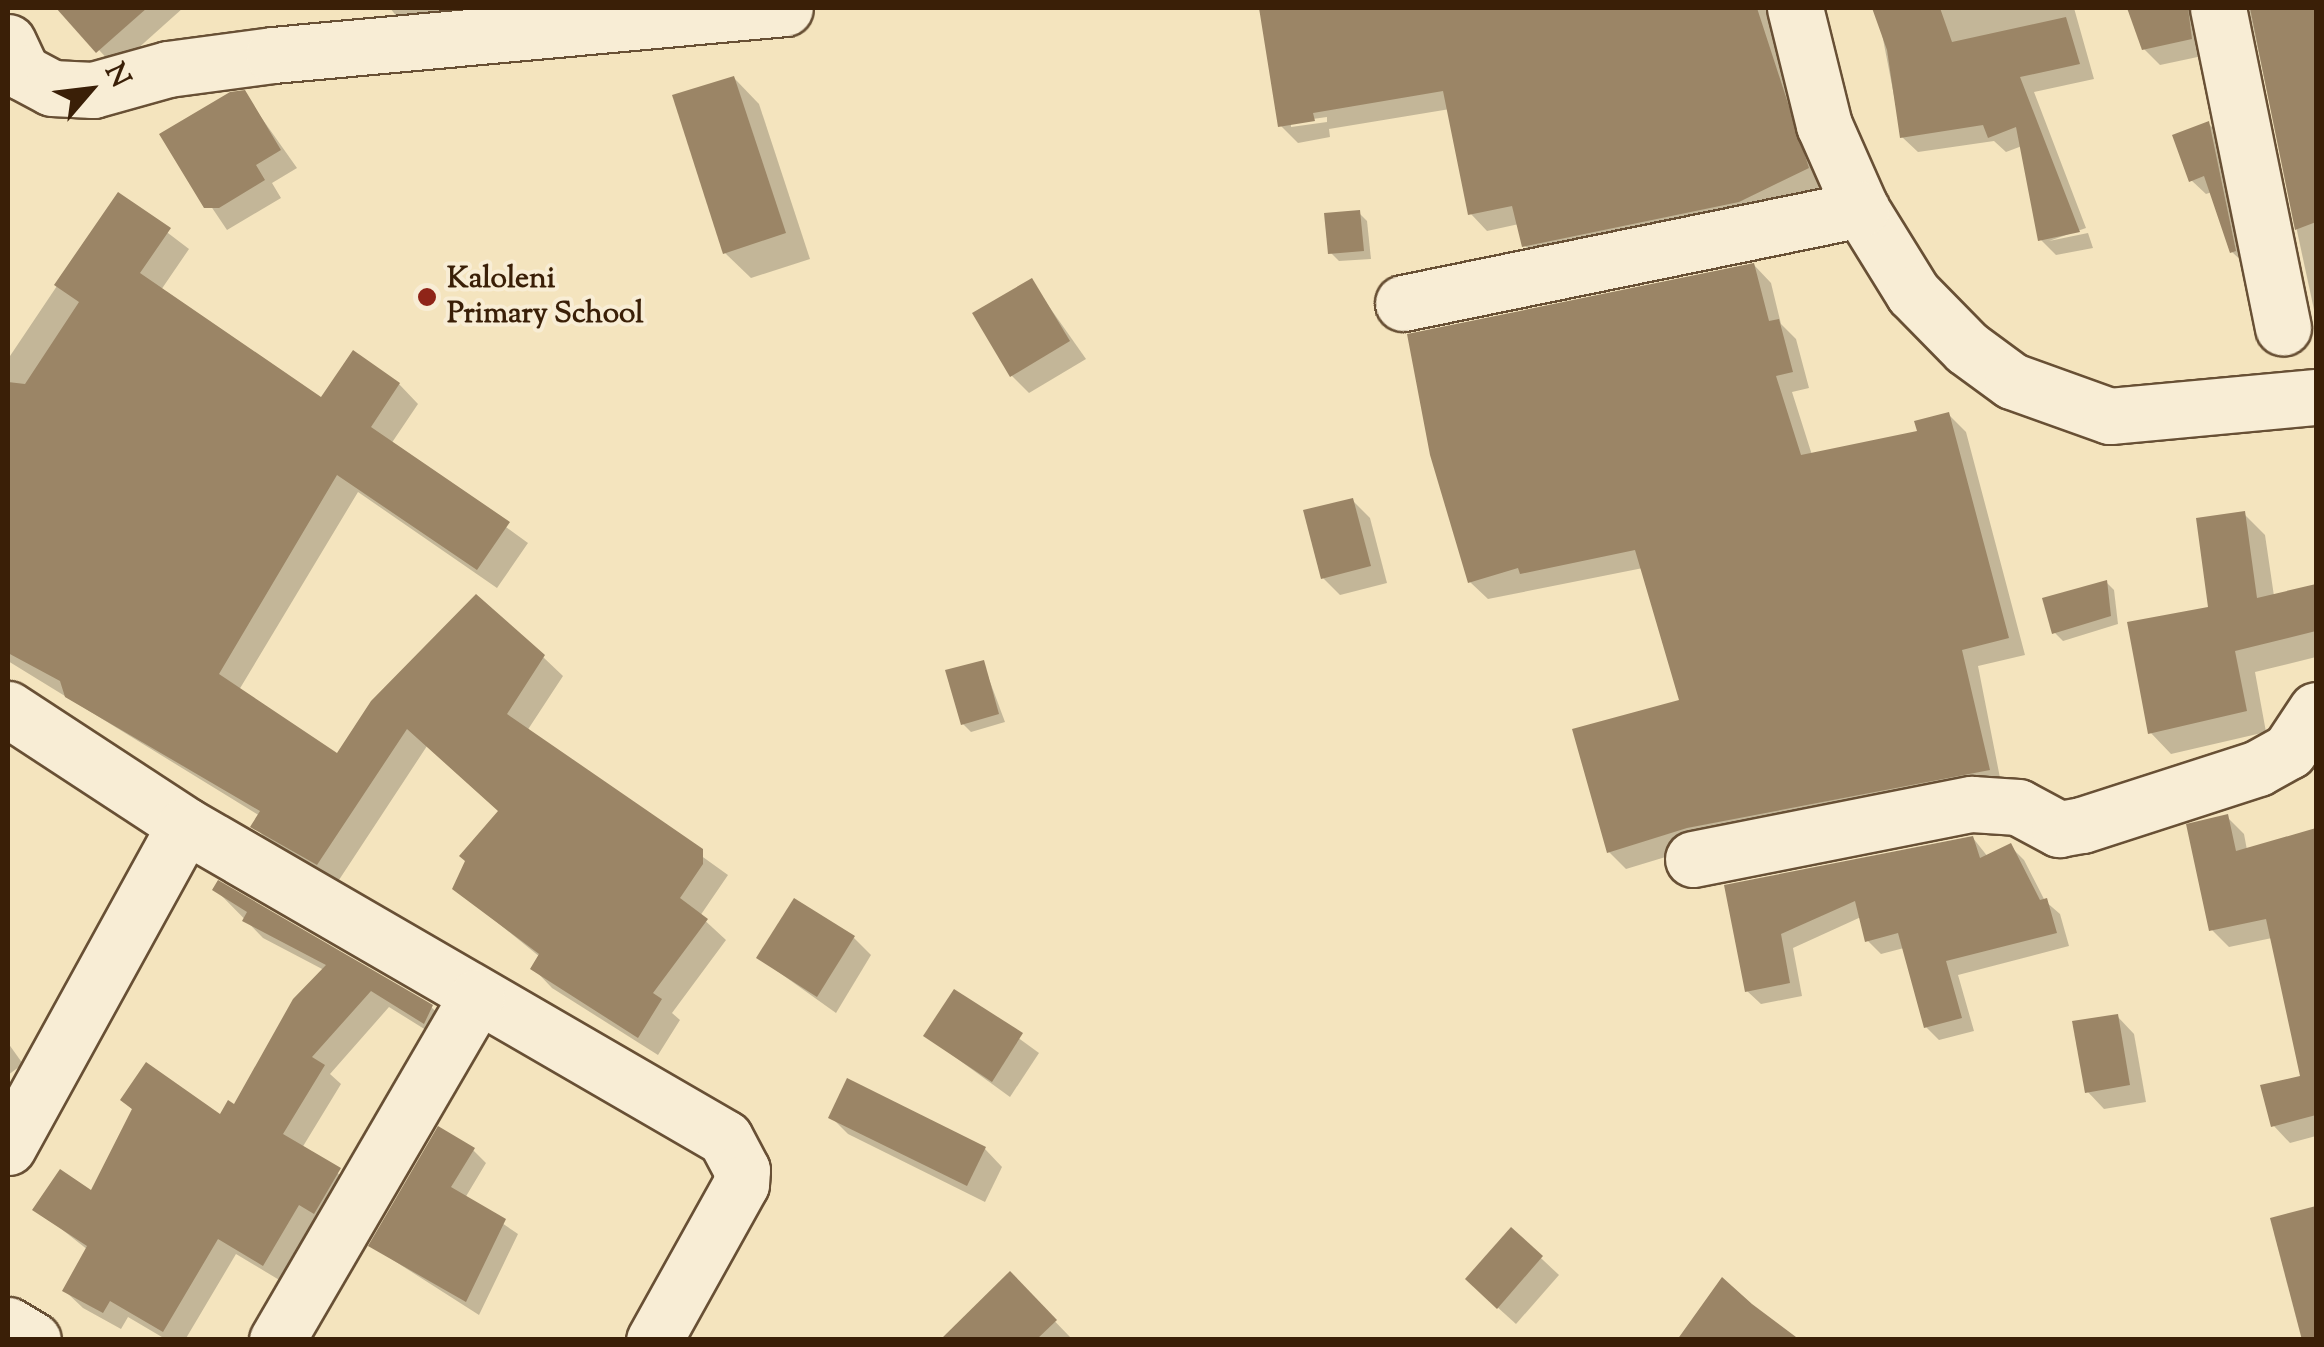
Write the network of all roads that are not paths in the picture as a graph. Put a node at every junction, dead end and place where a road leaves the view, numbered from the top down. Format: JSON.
{"nodes":[{"id":1,"x":785,"y":8,"type":"edge"},
{"id":2,"x":1795,"y":8,"type":"edge"},
{"id":3,"x":2218,"y":8,"type":"edge"},
{"id":4,"x":8,"y":42,"type":"edge"},
{"id":5,"x":1861,"y":209,"type":"junction"},
{"id":6,"x":1403,"y":303,"type":"dead end"},
{"id":7,"x":2283,"y":326,"type":"dead end"},
{"id":8,"x":2316,"y":396,"type":"edge"},
{"id":9,"x":8,"y":709,"type":"edge"},
{"id":10,"x":2316,"y":710,"type":"edge"},
{"id":11,"x":185,"y":825,"type":"junction"},
{"id":12,"x":1692,"y":859,"type":"dead end"},
{"id":13,"x":477,"y":997,"type":"junction"},
{"id":14,"x":8,"y":1147,"type":"edge"},
{"id":15,"x":8,"y":1325,"type":"edge"},
{"id":16,"x":33,"y":1340,"type":"edge"},
{"id":17,"x":277,"y":1340,"type":"edge"},
{"id":18,"x":654,"y":1340,"type":"edge"}],
"edges":[{"from":1,"to":4,"type":"street"},
{"from":2,"to":5,"type":"street"},
{"from":3,"to":7,"type":"street"},
{"from":5,"to":6,"type":"street"},
{"from":5,"to":8,"type":"street"},
{"from":9,"to":11,"type":"street"},
{"from":10,"to":12,"type":"street"},
{"from":11,"to":13,"type":"street"},
{"from":11,"to":14,"type":"street"},
{"from":13,"to":17,"type":"street"},
{"from":13,"to":18,"type":"street"},
{"from":15,"to":16,"type":"street"}]}
